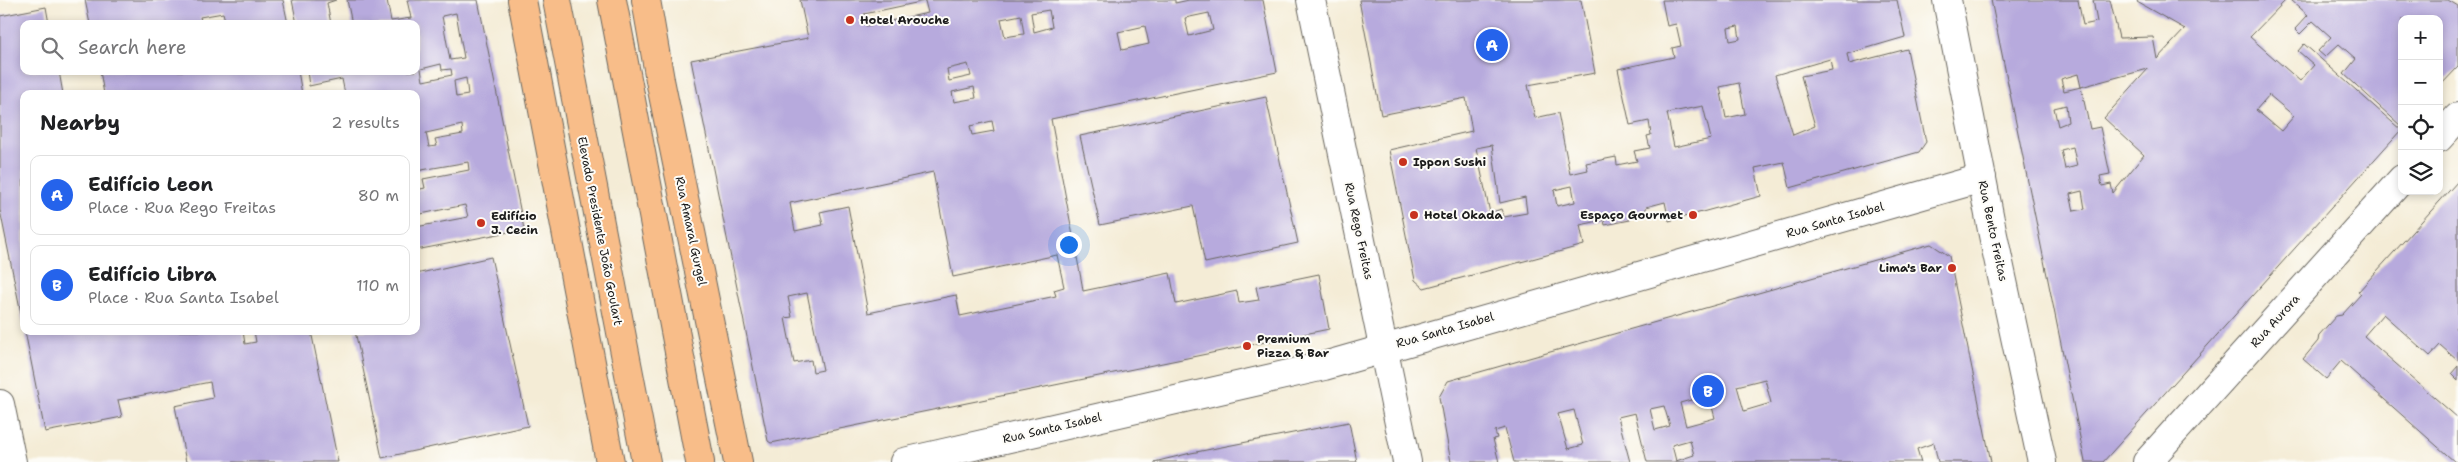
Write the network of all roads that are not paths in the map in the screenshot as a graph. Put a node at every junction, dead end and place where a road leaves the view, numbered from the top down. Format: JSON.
{"nodes":[{"id":1,"x":522,"y":0,"type":"edge"},
{"id":2,"x":557,"y":0,"type":"edge"},
{"id":3,"x":612,"y":0,"type":"edge"},
{"id":4,"x":646,"y":0,"type":"edge"},
{"id":5,"x":1310,"y":0,"type":"edge"},
{"id":6,"x":1947,"y":0,"type":"edge"},
{"id":7,"x":2458,"y":117,"type":"edge"},
{"id":8,"x":2443,"y":134,"type":"edge"},
{"id":9,"x":1982,"y":178,"type":"junction"},
{"id":10,"x":2398,"y":183,"type":"edge"},
{"id":11,"x":1384,"y":348,"type":"junction"},
{"id":12,"x":0,"y":404,"type":"edge"},
{"id":13,"x":12,"y":462,"type":"edge"},
{"id":14,"x":610,"y":462,"type":"edge"},
{"id":15,"x":646,"y":462,"type":"edge"},
{"id":16,"x":700,"y":462,"type":"edge"},
{"id":17,"x":738,"y":462,"type":"edge"},
{"id":18,"x":904,"y":462,"type":"edge"},
{"id":19,"x":1407,"y":462,"type":"edge"},
{"id":20,"x":2042,"y":462,"type":"edge"},
{"id":21,"x":2147,"y":462,"type":"edge"}],
"edges":[{"from":1,"to":14,"type":"main road"},
{"from":2,"to":15,"type":"main road","name":"Elevado Presidente João Goulart"},
{"from":3,"to":16,"type":"main road"},
{"from":4,"to":17,"type":"main road","name":"Rua Amaral Gurgel"},
{"from":5,"to":11,"type":"street","name":"Rua Rego Freitas"},
{"from":6,"to":9,"type":"street","name":"Rua Bento Freitas"},
{"from":7,"to":8,"type":"street"},
{"from":9,"to":11,"type":"street","name":"Rua Santa Isabel"},
{"from":9,"to":20,"type":"street","name":"Rua Bento Freitas"},
{"from":10,"to":21,"type":"street","name":"Rua Aurora"},
{"from":11,"to":18,"type":"street","name":"Rua Santa Isabel"},
{"from":11,"to":19,"type":"street","name":"Rua Rego Freitas"},
{"from":12,"to":13,"type":"street"}]}
